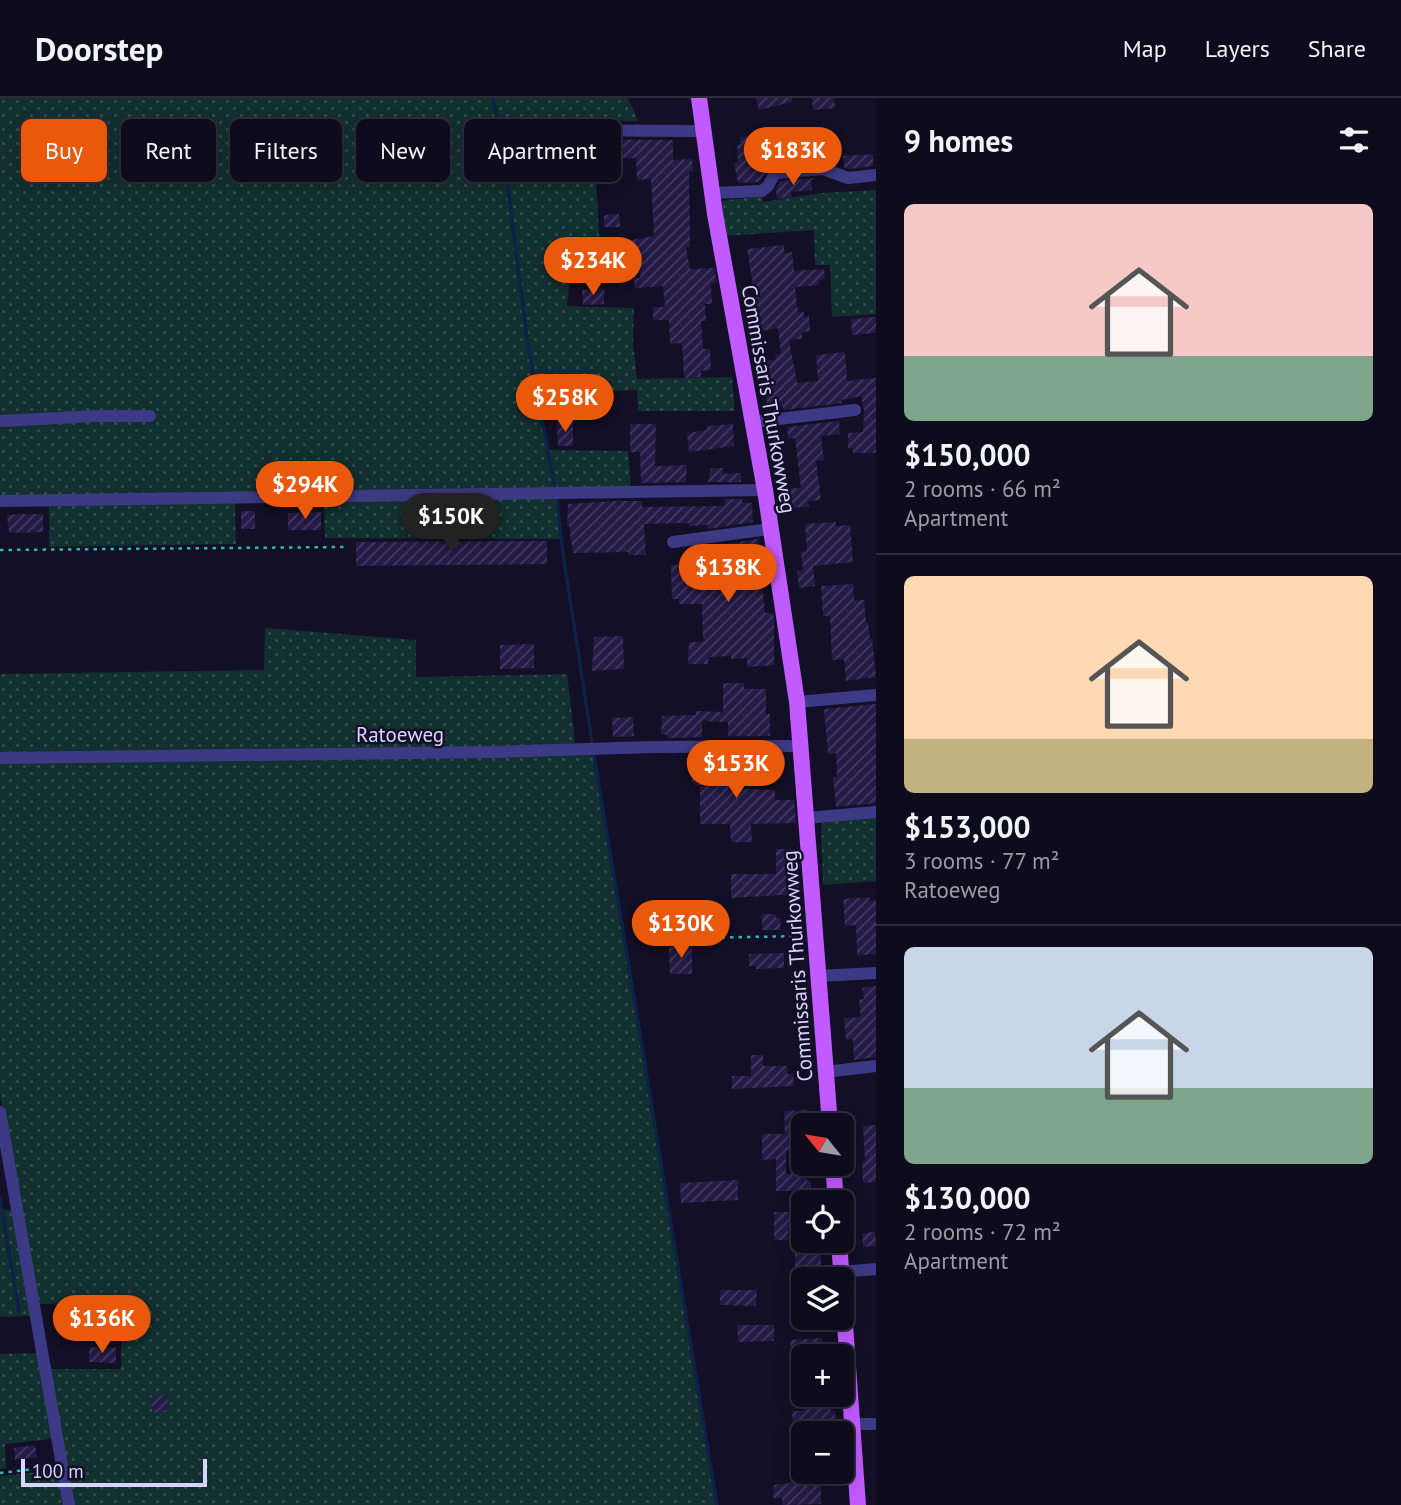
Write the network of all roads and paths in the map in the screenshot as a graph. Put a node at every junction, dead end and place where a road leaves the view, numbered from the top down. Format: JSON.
{"nodes":[{"id":1,"x":699,"y":98,"type":"edge"},
{"id":2,"x":621,"y":131,"type":"edge"},
{"id":3,"x":703,"y":131,"type":"junction"},
{"id":4,"x":876,"y":175,"type":"edge"},
{"id":5,"x":712,"y":193,"type":"junction"},
{"id":6,"x":855,"y":410,"type":"dead end"},
{"id":7,"x":150,"y":416,"type":"dead end"},
{"id":8,"x":0,"y":421,"type":"edge"},
{"id":9,"x":754,"y":422,"type":"junction"},
{"id":10,"x":765,"y":490,"type":"junction"},
{"id":11,"x":0,"y":501,"type":"edge"},
{"id":12,"x":770,"y":529,"type":"junction"},
{"id":13,"x":673,"y":542,"type":"dead end"},
{"id":14,"x":345,"y":547,"type":"dead end"},
{"id":15,"x":0,"y":550,"type":"edge"},
{"id":16,"x":876,"y":695,"type":"edge"},
{"id":17,"x":797,"y":702,"type":"junction"},
{"id":18,"x":800,"y":746,"type":"junction"},
{"id":19,"x":0,"y":758,"type":"edge"},
{"id":20,"x":876,"y":812,"type":"edge"},
{"id":21,"x":807,"y":818,"type":"junction"},
{"id":22,"x":815,"y":936,"type":"junction"},
{"id":23,"x":696,"y":938,"type":"dead end"},
{"id":24,"x":876,"y":973,"type":"edge"},
{"id":25,"x":818,"y":976,"type":"junction"},
{"id":26,"x":876,"y":1066,"type":"edge"},
{"id":27,"x":825,"y":1072,"type":"junction"},
{"id":28,"x":0,"y":1112,"type":"edge"},
{"id":29,"x":829,"y":1113,"type":"edge"},
{"id":30,"x":876,"y":1269,"type":"edge"},
{"id":31,"x":854,"y":1271,"type":"edge"},
{"id":32,"x":846,"y":1330,"type":"edge"},
{"id":33,"x":852,"y":1421,"type":"edge"},
{"id":34,"x":854,"y":1424,"type":"edge"},
{"id":35,"x":876,"y":1424,"type":"edge"},
{"id":36,"x":854,"y":1451,"type":"edge"},
{"id":37,"x":62,"y":1465,"type":"junction"},
{"id":38,"x":0,"y":1473,"type":"edge"},
{"id":39,"x":69,"y":1505,"type":"edge"},
{"id":40,"x":858,"y":1505,"type":"edge"}],
"edges":[{"from":1,"to":3,"type":"main road","name":"Commissaris Thurkowweg"},
{"from":2,"to":3,"type":"street"},
{"from":3,"to":5,"type":"main road","name":"Commissaris Thurkowweg"},
{"from":4,"to":5,"type":"street"},
{"from":5,"to":9,"type":"main road","name":"Commissaris Thurkowweg"},
{"from":6,"to":9,"type":"street"},
{"from":7,"to":8,"type":"street"},
{"from":9,"to":10,"type":"main road","name":"Commissaris Thurkowweg"},
{"from":10,"to":11,"type":"street"},
{"from":10,"to":12,"type":"main road","name":"Commissaris Thurkowweg"},
{"from":12,"to":13,"type":"street"},
{"from":12,"to":17,"type":"main road","name":"Commissaris Thurkowweg"},
{"from":14,"to":15,"type":"path"},
{"from":16,"to":17,"type":"street"},
{"from":17,"to":18,"type":"main road","name":"Commissaris Thurkowweg"},
{"from":18,"to":19,"type":"street","name":"Ratoeweg"},
{"from":18,"to":21,"type":"main road","name":"Commissaris Thurkowweg"},
{"from":20,"to":21,"type":"street"},
{"from":21,"to":22,"type":"main road","name":"Commissaris Thurkowweg"},
{"from":22,"to":23,"type":"path"},
{"from":22,"to":25,"type":"main road","name":"Commissaris Thurkowweg"},
{"from":24,"to":25,"type":"street"},
{"from":25,"to":27,"type":"main road","name":"Commissaris Thurkowweg"},
{"from":26,"to":27,"type":"street"},
{"from":27,"to":29,"type":"main road","name":"Commissaris Thurkowweg"},
{"from":28,"to":37,"type":"street"},
{"from":30,"to":31,"type":"street"},
{"from":32,"to":33,"type":"main road"},
{"from":34,"to":35,"type":"street"},
{"from":36,"to":40,"type":"main road"},
{"from":37,"to":38,"type":"path"},
{"from":37,"to":39,"type":"street"}]}
